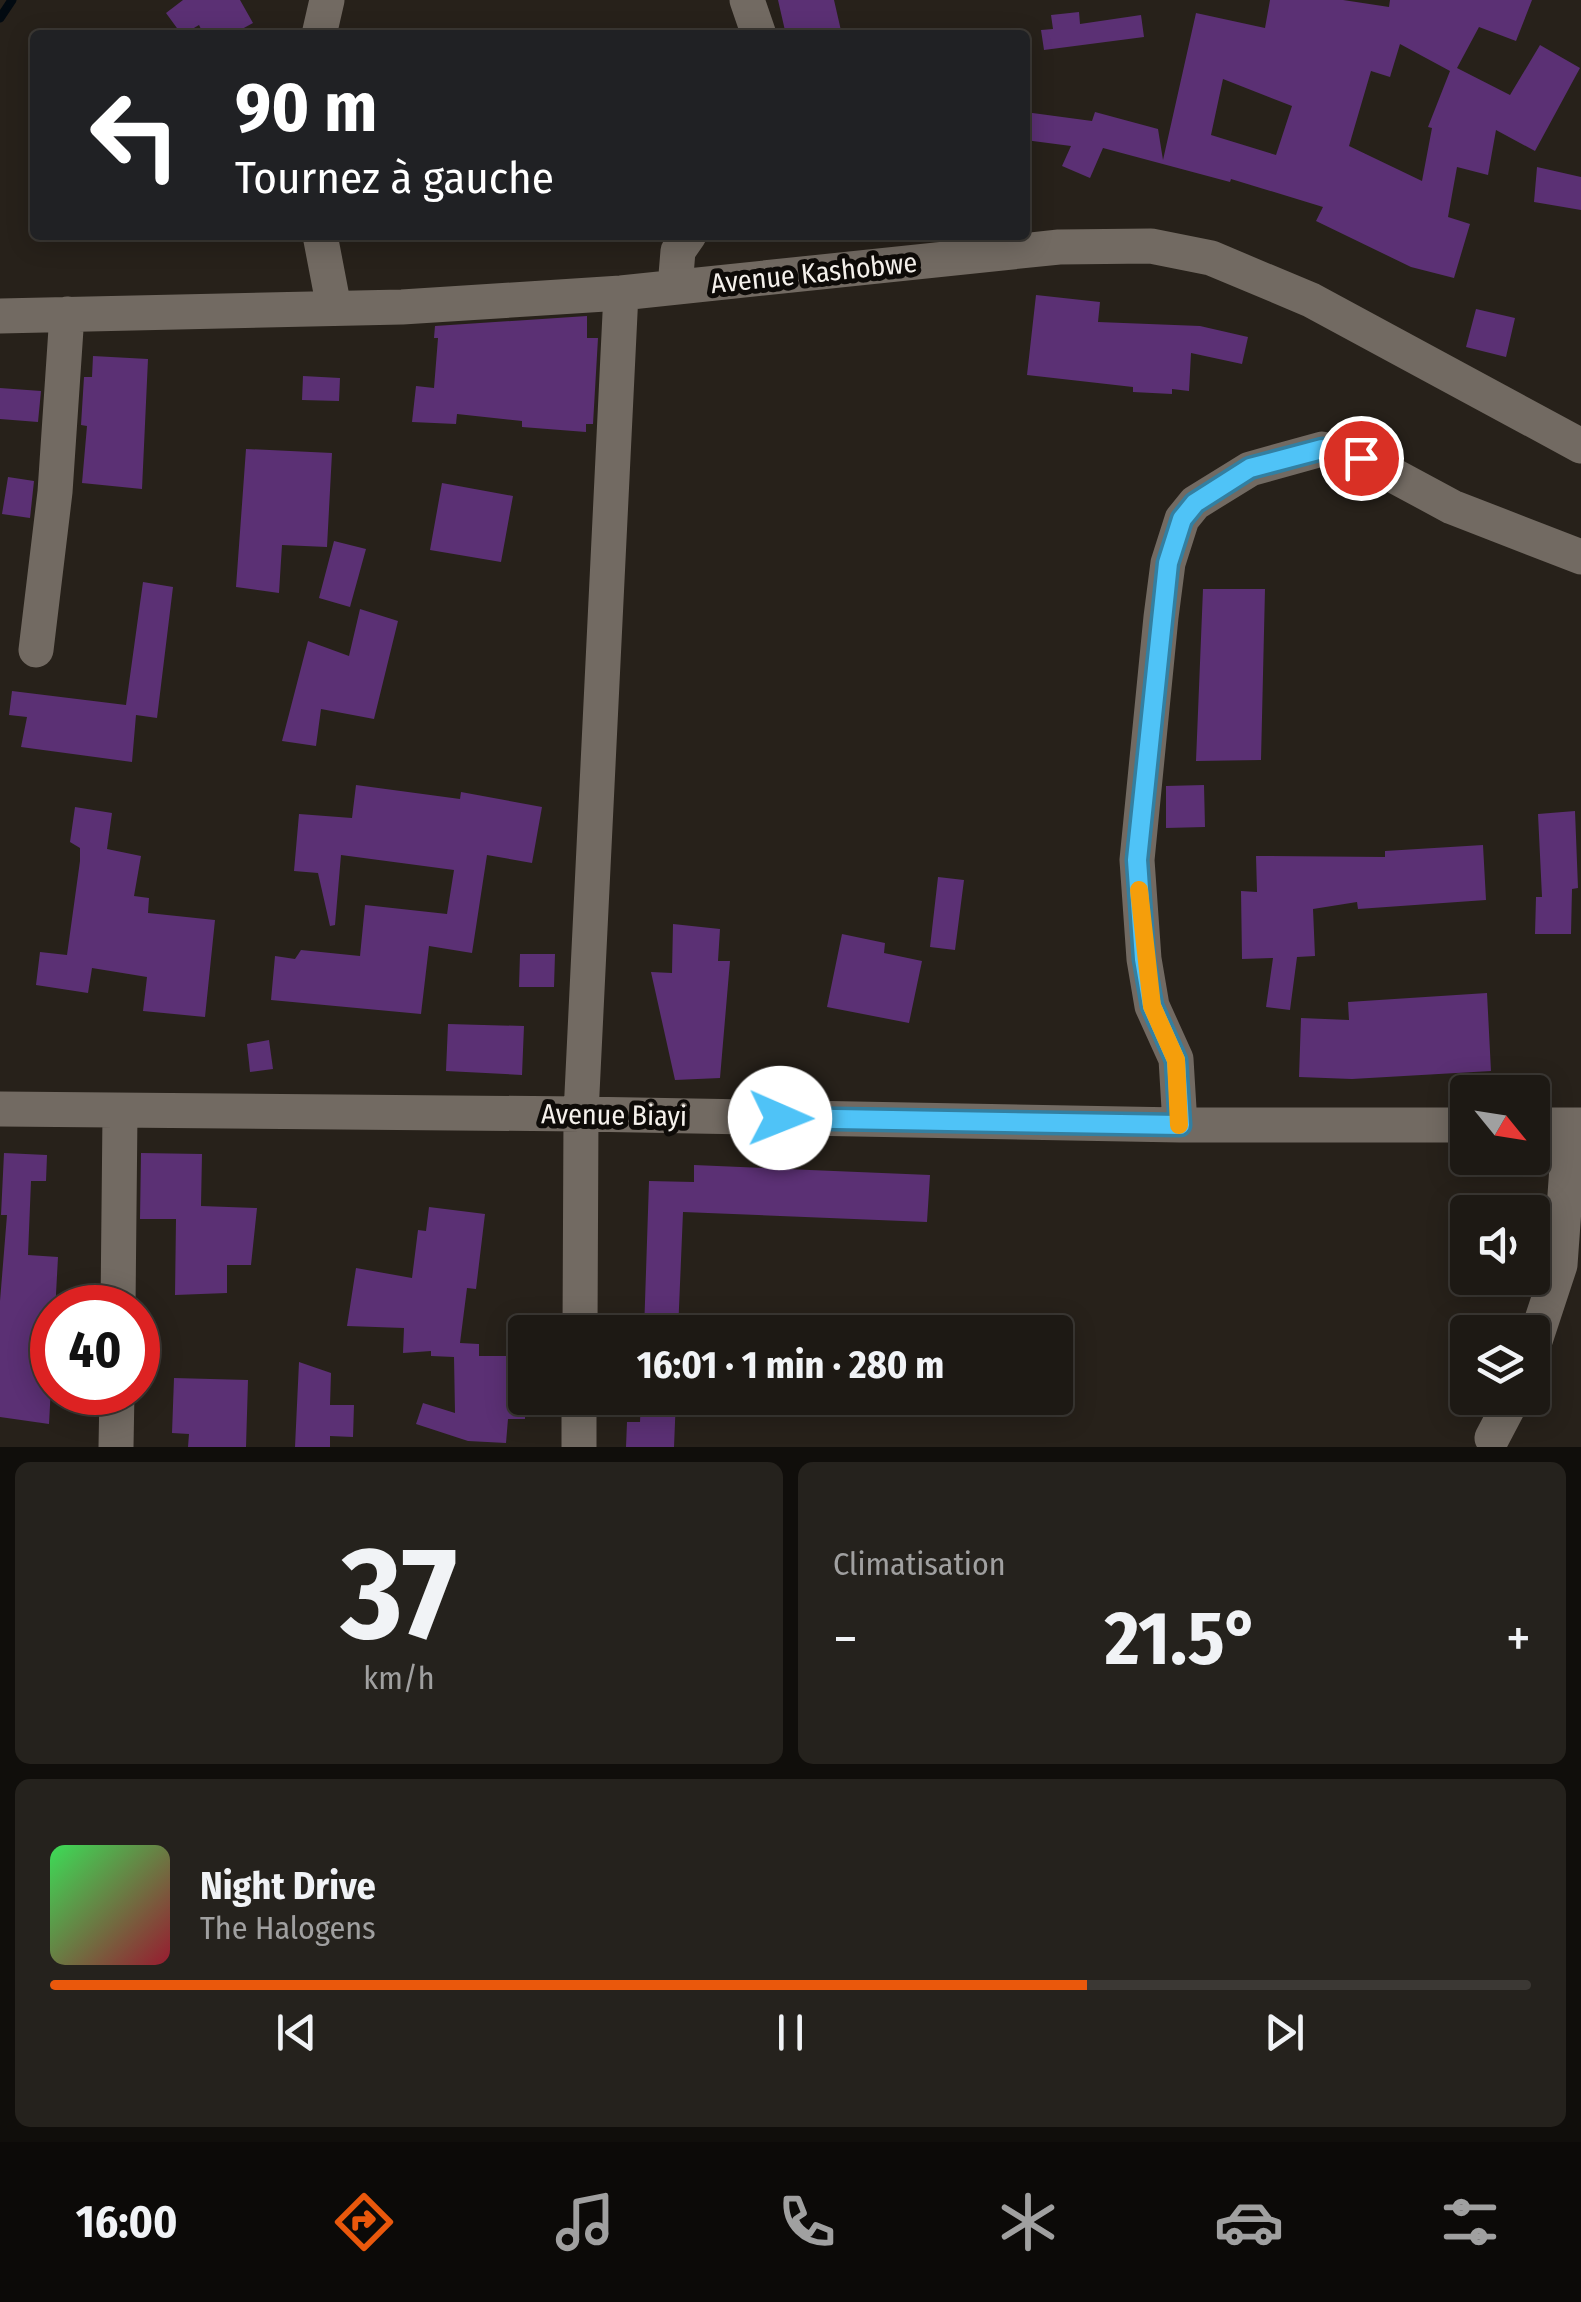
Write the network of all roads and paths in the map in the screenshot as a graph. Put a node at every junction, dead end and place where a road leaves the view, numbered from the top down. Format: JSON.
{"nodes":[{"id":1,"x":327,"y":0,"type":"edge"},
{"id":2,"x":748,"y":0,"type":"edge"},
{"id":3,"x":320,"y":30,"type":"edge"},
{"id":4,"x":757,"y":30,"type":"edge"},
{"id":5,"x":321,"y":240,"type":"edge"},
{"id":6,"x":686,"y":240,"type":"edge"},
{"id":7,"x":675,"y":287,"type":"junction"},
{"id":8,"x":620,"y":293,"type":"junction"},
{"id":9,"x":334,"y":308,"type":"junction"},
{"id":10,"x":67,"y":314,"type":"junction"},
{"id":11,"x":0,"y":316,"type":"edge"},
{"id":12,"x":1581,"y":446,"type":"edge"},
{"id":13,"x":1581,"y":557,"type":"edge"},
{"id":14,"x":36,"y":650,"type":"dead end"},
{"id":15,"x":0,"y":1109,"type":"edge"},
{"id":16,"x":120,"y":1113,"type":"junction"},
{"id":17,"x":581,"y":1114,"type":"junction"},
{"id":18,"x":1180,"y":1125,"type":"junction"},
{"id":19,"x":1450,"y":1125,"type":"edge"},
{"id":20,"x":1550,"y":1125,"type":"edge"},
{"id":21,"x":1576,"y":1125,"type":"edge"},
{"id":22,"x":118,"y":1285,"type":"edge"},
{"id":23,"x":580,"y":1315,"type":"edge"},
{"id":24,"x":1544,"y":1315,"type":"edge"},
{"id":25,"x":117,"y":1415,"type":"edge"},
{"id":26,"x":579,"y":1415,"type":"edge"},
{"id":27,"x":1504,"y":1415,"type":"edge"},
{"id":28,"x":1492,"y":1438,"type":"dead end"},
{"id":29,"x":116,"y":1447,"type":"edge"},
{"id":30,"x":579,"y":1447,"type":"edge"}],
"edges":[{"from":1,"to":3,"type":"street"},
{"from":2,"to":4,"type":"street"},
{"from":5,"to":9,"type":"street"},
{"from":6,"to":7,"type":"street"},
{"from":7,"to":8,"type":"street","name":"Avenue Kashobwe"},
{"from":7,"to":12,"type":"street","name":"Avenue Kashobwe"},
{"from":8,"to":9,"type":"street","name":"Avenue Kashobwe"},
{"from":8,"to":17,"type":"street"},
{"from":9,"to":10,"type":"street","name":"Avenue Kashobwe"},
{"from":10,"to":11,"type":"street","name":"Avenue Kashobwe"},
{"from":10,"to":14,"type":"street"},
{"from":13,"to":18,"type":"street"},
{"from":15,"to":16,"type":"street","name":"Avenue Biayi"},
{"from":16,"to":17,"type":"street","name":"Avenue Biayi"},
{"from":16,"to":22,"type":"street"},
{"from":17,"to":18,"type":"street","name":"Avenue Biayi"},
{"from":17,"to":23,"type":"street"},
{"from":18,"to":19,"type":"street","name":"Avenue Biayi"},
{"from":20,"to":21,"type":"street"},
{"from":21,"to":24,"type":"street"},
{"from":25,"to":29,"type":"street"},
{"from":26,"to":30,"type":"street"},
{"from":27,"to":28,"type":"street"}]}
